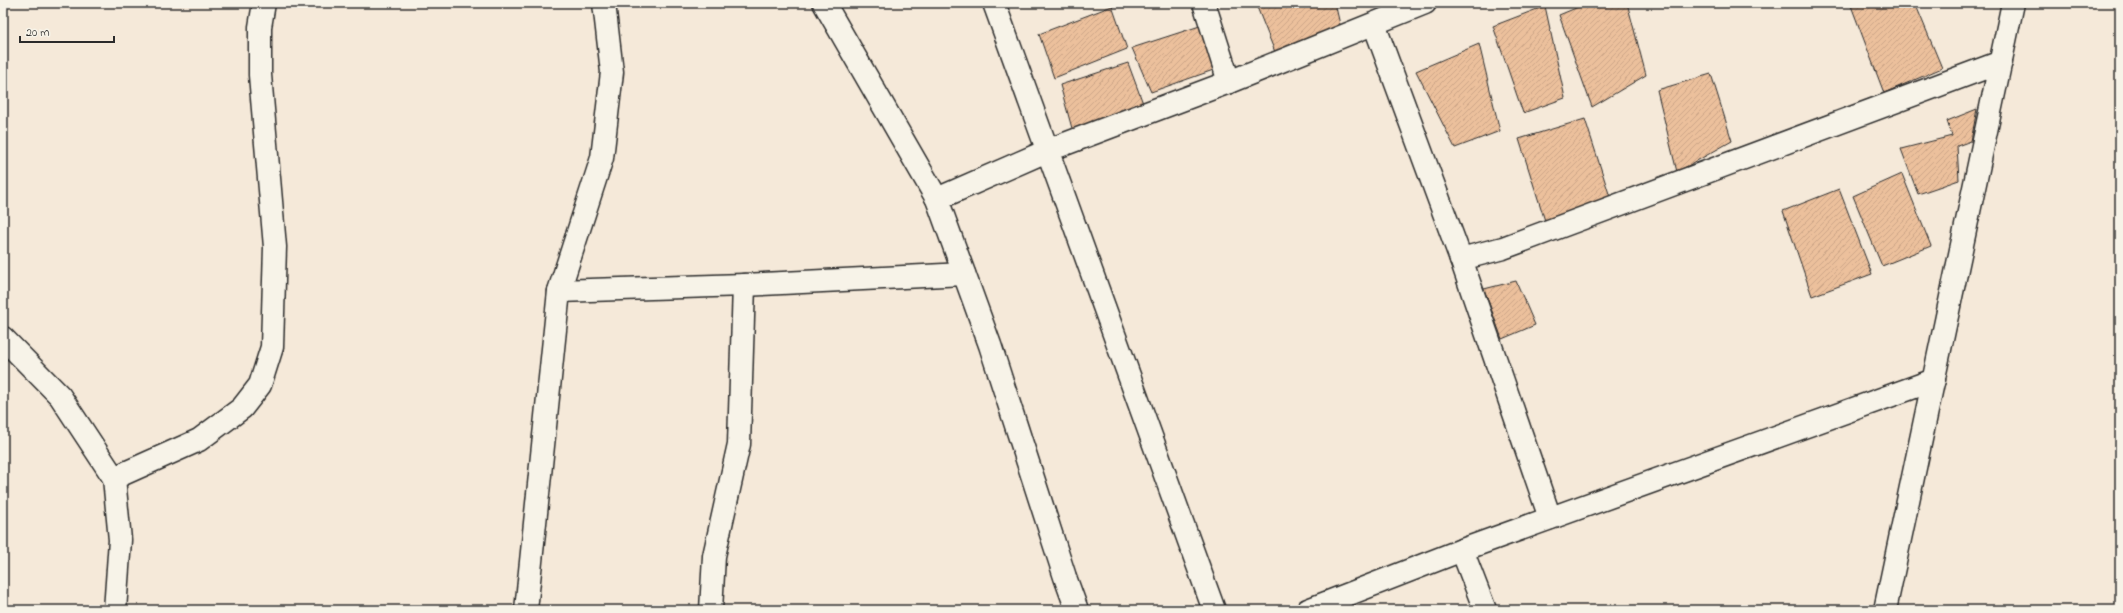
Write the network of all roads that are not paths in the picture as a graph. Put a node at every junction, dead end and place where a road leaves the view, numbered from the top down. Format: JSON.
{"nodes":[{"id":1,"x":264,"y":3,"type":"edge"},
{"id":2,"x":604,"y":3,"type":"edge"},
{"id":3,"x":824,"y":3,"type":"edge"},
{"id":4,"x":994,"y":3,"type":"edge"},
{"id":5,"x":1204,"y":3,"type":"edge"},
{"id":6,"x":1425,"y":3,"type":"edge"},
{"id":7,"x":2013,"y":3,"type":"edge"},
{"id":8,"x":1374,"y":24,"type":"junction"},
{"id":9,"x":2001,"y":62,"type":"junction"},
{"id":10,"x":1229,"y":82,"type":"junction"},
{"id":11,"x":1049,"y":150,"type":"junction"},
{"id":12,"x":937,"y":199,"type":"junction"},
{"id":13,"x":1461,"y":259,"type":"junction"},
{"id":14,"x":964,"y":274,"type":"junction"},
{"id":15,"x":744,"y":285,"type":"junction"},
{"id":16,"x":559,"y":291,"type":"junction"},
{"id":17,"x":3,"y":338,"type":"edge"},
{"id":18,"x":1934,"y":380,"type":"junction"},
{"id":19,"x":114,"y":478,"type":"junction"},
{"id":20,"x":1550,"y":518,"type":"junction"},
{"id":21,"x":1462,"y":550,"type":"junction"},
{"id":22,"x":115,"y":610,"type":"edge"},
{"id":23,"x":526,"y":610,"type":"edge"},
{"id":24,"x":711,"y":610,"type":"edge"},
{"id":25,"x":1077,"y":610,"type":"edge"},
{"id":26,"x":1214,"y":610,"type":"edge"},
{"id":27,"x":1308,"y":610,"type":"edge"},
{"id":28,"x":1485,"y":610,"type":"edge"},
{"id":29,"x":1885,"y":610,"type":"edge"}],
"edges":[{"from":1,"to":19,"type":"street"},
{"from":2,"to":16,"type":"street"},
{"from":3,"to":12,"type":"street"},
{"from":4,"to":11,"type":"street"},
{"from":5,"to":10,"type":"street"},
{"from":6,"to":8,"type":"street"},
{"from":7,"to":9,"type":"street"},
{"from":8,"to":10,"type":"street"},
{"from":8,"to":13,"type":"street"},
{"from":9,"to":13,"type":"street"},
{"from":9,"to":18,"type":"street"},
{"from":10,"to":11,"type":"street"},
{"from":11,"to":12,"type":"street"},
{"from":11,"to":26,"type":"street"},
{"from":12,"to":14,"type":"street"},
{"from":13,"to":20,"type":"street"},
{"from":14,"to":15,"type":"street"},
{"from":14,"to":25,"type":"street"},
{"from":15,"to":16,"type":"street"},
{"from":15,"to":24,"type":"street"},
{"from":16,"to":23,"type":"street"},
{"from":17,"to":19,"type":"street"},
{"from":18,"to":20,"type":"street"},
{"from":18,"to":29,"type":"street"},
{"from":19,"to":22,"type":"street"},
{"from":20,"to":21,"type":"street"},
{"from":21,"to":27,"type":"street"},
{"from":21,"to":28,"type":"street"}]}
